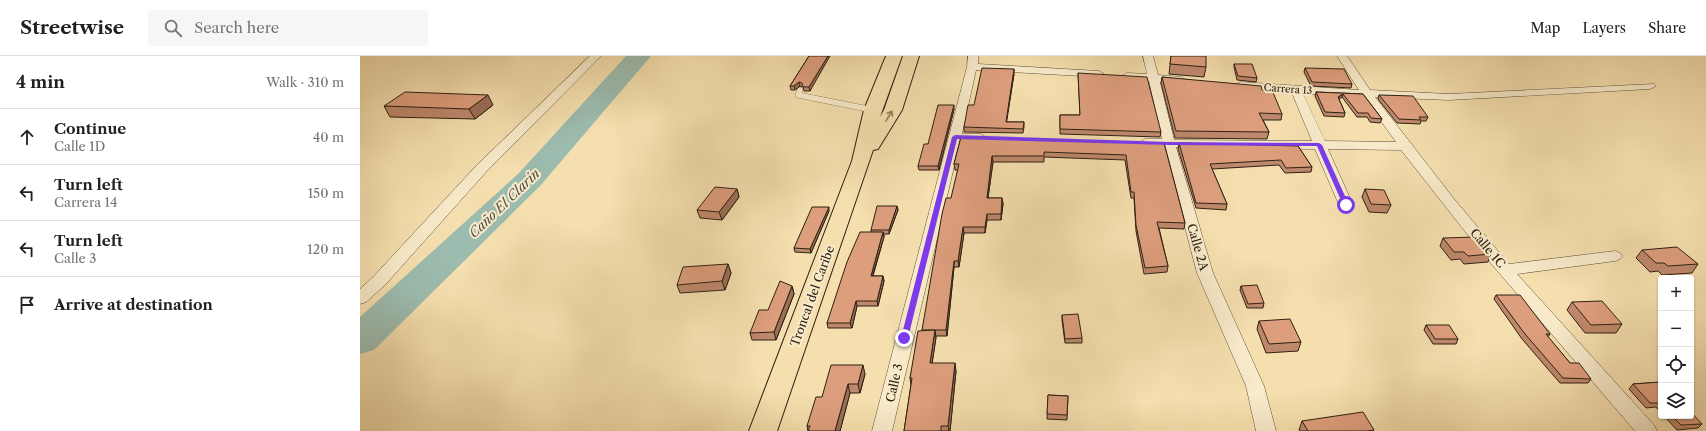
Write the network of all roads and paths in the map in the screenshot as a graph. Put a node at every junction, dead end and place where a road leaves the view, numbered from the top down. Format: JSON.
{"nodes":[{"id":1,"x":596,"y":56,"type":"edge"},
{"id":2,"x":894,"y":56,"type":"edge"},
{"id":3,"x":911,"y":56,"type":"edge"},
{"id":4,"x":1148,"y":56,"type":"edge"},
{"id":5,"x":1342,"y":56,"type":"edge"},
{"id":6,"x":973,"y":62,"type":"edge"},
{"id":7,"x":1153,"y":77,"type":"junction"},
{"id":8,"x":1190,"y":80,"type":"edge"},
{"id":9,"x":1227,"y":84,"type":"edge"},
{"id":10,"x":1650,"y":86,"type":"dead end"},
{"id":11,"x":800,"y":90,"type":"dead end"},
{"id":12,"x":1296,"y":90,"type":"junction"},
{"id":13,"x":1365,"y":92,"type":"junction"},
{"id":14,"x":873,"y":110,"type":"junction"},
{"id":15,"x":955,"y":137,"type":"junction"},
{"id":16,"x":994,"y":138,"type":"edge"},
{"id":17,"x":1129,"y":142,"type":"edge"},
{"id":18,"x":1169,"y":143,"type":"junction"},
{"id":19,"x":1319,"y":145,"type":"junction"},
{"id":20,"x":1404,"y":146,"type":"junction"},
{"id":21,"x":861,"y":161,"type":"junction"},
{"id":22,"x":1346,"y":205,"type":"dead end"},
{"id":23,"x":1615,"y":256,"type":"dead end"},
{"id":24,"x":1506,"y":270,"type":"junction"},
{"id":25,"x":360,"y":298,"type":"edge"},
{"id":26,"x":763,"y":431,"type":"edge"},
{"id":27,"x":882,"y":431,"type":"edge"},
{"id":28,"x":1266,"y":431,"type":"edge"},
{"id":29,"x":1646,"y":431,"type":"edge"}],
"edges":[{"from":1,"to":25,"type":"street"},
{"from":2,"to":14,"type":"highway","name":"Troncal del Caribe"},
{"from":21,"to":3,"type":"highway","name":"Troncal del Caribe","one_way":true},
{"from":4,"to":7,"type":"street","name":"Calle 2A"},
{"from":5,"to":13,"type":"street","name":"Calle 1C"},
{"from":6,"to":7,"type":"street"},
{"from":6,"to":15,"type":"street","name":"Calle 3"},
{"from":7,"to":8,"type":"street"},
{"from":7,"to":18,"type":"street","name":"Calle 2A"},
{"from":9,"to":12,"type":"street","name":"Carrera 13"},
{"from":10,"to":13,"type":"street","name":"Carrera 13"},
{"from":11,"to":14,"type":"lane"},
{"from":12,"to":13,"type":"street","name":"Carrera 13"},
{"from":12,"to":19,"type":"street"},
{"from":13,"to":20,"type":"street","name":"Calle 1C"},
{"from":14,"to":21,"type":"highway","name":"Troncal del Caribe"},
{"from":15,"to":16,"type":"street"},
{"from":15,"to":27,"type":"street","name":"Calle 3"},
{"from":17,"to":18,"type":"street"},
{"from":18,"to":19,"type":"street"},
{"from":18,"to":28,"type":"street","name":"Calle 2A"},
{"from":19,"to":20,"type":"street"},
{"from":19,"to":22,"type":"street"},
{"from":20,"to":24,"type":"street","name":"Calle 1C"},
{"from":21,"to":26,"type":"highway","name":"Troncal del Caribe"},
{"from":23,"to":24,"type":"street"},
{"from":24,"to":29,"type":"street","name":"Calle 1C"}]}
